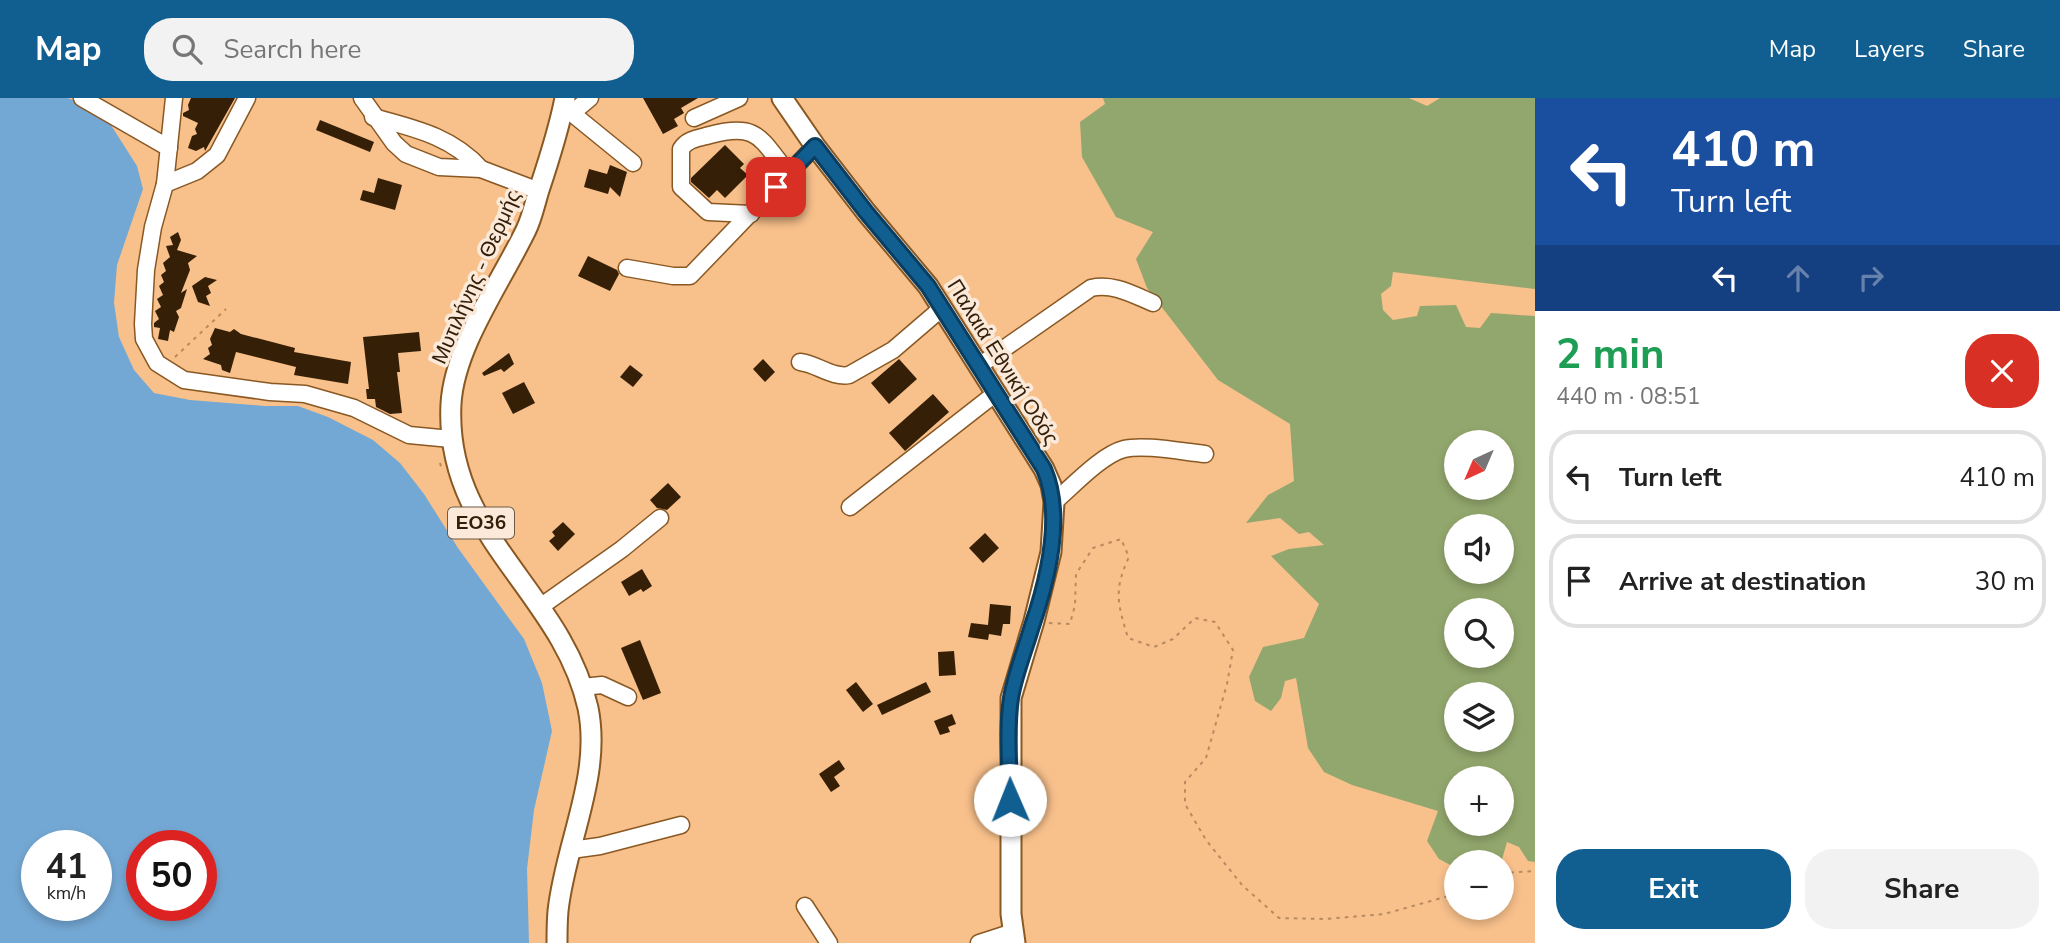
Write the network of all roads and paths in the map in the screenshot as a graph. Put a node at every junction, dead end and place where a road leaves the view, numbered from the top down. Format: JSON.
{"nodes":[{"id":1,"x":82,"y":98,"type":"edge"},
{"id":2,"x":174,"y":98,"type":"edge"},
{"id":3,"x":247,"y":98,"type":"edge"},
{"id":4,"x":362,"y":98,"type":"edge"},
{"id":5,"x":590,"y":98,"type":"edge"},
{"id":6,"x":739,"y":98,"type":"edge"},
{"id":7,"x":782,"y":98,"type":"edge"},
{"id":8,"x":567,"y":106,"type":"edge"},
{"id":9,"x":373,"y":117,"type":"junction"},
{"id":10,"x":694,"y":118,"type":"dead end"},
{"id":11,"x":425,"y":132,"type":"junction"},
{"id":12,"x":815,"y":146,"type":"junction"},
{"id":13,"x":169,"y":148,"type":"junction"},
{"id":14,"x":414,"y":158,"type":"junction"},
{"id":15,"x":634,"y":163,"type":"dead end"},
{"id":16,"x":481,"y":169,"type":"junction"},
{"id":17,"x":789,"y":174,"type":"junction"},
{"id":18,"x":165,"y":184,"type":"junction"},
{"id":19,"x":539,"y":191,"type":"junction"},
{"id":20,"x":751,"y":214,"type":"junction"},
{"id":21,"x":627,"y":268,"type":"dead end"},
{"id":22,"x":1153,"y":303,"type":"dead end"},
{"id":23,"x":942,"y":308,"type":"junction"},
{"id":24,"x":226,"y":309,"type":"dead end"},
{"id":25,"x":800,"y":362,"type":"dead end"},
{"id":26,"x":979,"y":366,"type":"junction"},
{"id":27,"x":164,"y":368,"type":"junction"},
{"id":28,"x":996,"y":393,"type":"junction"},
{"id":29,"x":451,"y":439,"type":"junction"},
{"id":30,"x":1205,"y":454,"type":"dead end"},
{"id":31,"x":1054,"y":502,"type":"junction"},
{"id":32,"x":850,"y":507,"type":"dead end"},
{"id":33,"x":660,"y":518,"type":"dead end"},
{"id":34,"x":540,"y":607,"type":"junction"},
{"id":35,"x":1034,"y":621,"type":"junction"},
{"id":36,"x":582,"y":687,"type":"junction"},
{"id":37,"x":628,"y":697,"type":"dead end"},
{"id":38,"x":681,"y":825,"type":"dead end"},
{"id":39,"x":571,"y":850,"type":"junction"},
{"id":40,"x":1535,"y":871,"type":"edge"},
{"id":41,"x":1514,"y":872,"type":"edge"},
{"id":42,"x":1444,"y":897,"type":"edge"},
{"id":43,"x":805,"y":906,"type":"dead end"},
{"id":44,"x":1014,"y":937,"type":"edge"},
{"id":45,"x":557,"y":943,"type":"edge"},
{"id":46,"x":829,"y":943,"type":"edge"},
{"id":47,"x":979,"y":943,"type":"edge"}],
"edges":[{"from":1,"to":13,"type":"street"},
{"from":2,"to":13,"type":"street"},
{"from":3,"to":18,"type":"street"},
{"from":4,"to":9,"type":"street"},
{"from":5,"to":8,"type":"street"},
{"from":6,"to":10,"type":"street"},
{"from":7,"to":12,"type":"main road","name":"Παλαιά Εθνική Οδός"},
{"from":8,"to":15,"type":"street"},
{"from":8,"to":19,"type":"main road","name":"Μυτιλήνης - Θερμής","number":"ΕΟ36"},
{"from":9,"to":11,"type":"street"},
{"from":9,"to":14,"type":"street"},
{"from":11,"to":14,"type":"street"},
{"from":11,"to":16,"type":"street"},
{"from":12,"to":17,"type":"street"},
{"from":12,"to":23,"type":"main road","name":"Παλαιά Εθνική Οδός"},
{"from":13,"to":18,"type":"street"},
{"from":14,"to":16,"type":"street"},
{"from":16,"to":19,"type":"street"},
{"from":17,"to":20,"type":"street"},
{"from":17,"to":20,"type":"street"},
{"from":18,"to":27,"type":"street"},
{"from":19,"to":29,"type":"main road","name":"Μυτιλήνης - Θερμής","number":"ΕΟ36"},
{"from":20,"to":21,"type":"street"},
{"from":22,"to":26,"type":"street"},
{"from":23,"to":25,"type":"street"},
{"from":23,"to":26,"type":"main road","name":"Παλαιά Εθνική Οδός"},
{"from":24,"to":27,"type":"path"},
{"from":26,"to":28,"type":"main road","name":"Παλαιά Εθνική Οδός"},
{"from":27,"to":29,"type":"street"},
{"from":28,"to":31,"type":"main road","name":"Παλαιά Εθνική Οδός"},
{"from":28,"to":32,"type":"street"},
{"from":29,"to":34,"type":"main road","name":"Μυτιλήνης - Θερμής","number":"ΕΟ36"},
{"from":30,"to":31,"type":"street"},
{"from":31,"to":35,"type":"main road","name":"Παλαιά Εθνική Οδός"},
{"from":33,"to":34,"type":"street"},
{"from":34,"to":36,"type":"main road","name":"Μυτιλήνης - Θερμής","number":"ΕΟ36"},
{"from":35,"to":42,"type":"path"},
{"from":35,"to":44,"type":"main road","name":"Παλαιά Εθνική Οδός"},
{"from":36,"to":37,"type":"street"},
{"from":36,"to":39,"type":"main road","name":"Μυτιλήνης - Θερμής","number":"ΕΟ36"},
{"from":38,"to":39,"type":"street"},
{"from":39,"to":45,"type":"main road","name":"Μυτιλήνης - Θερμής","number":"ΕΟ36"},
{"from":40,"to":41,"type":"path"},
{"from":43,"to":46,"type":"street"},
{"from":44,"to":47,"type":"street"}]}
